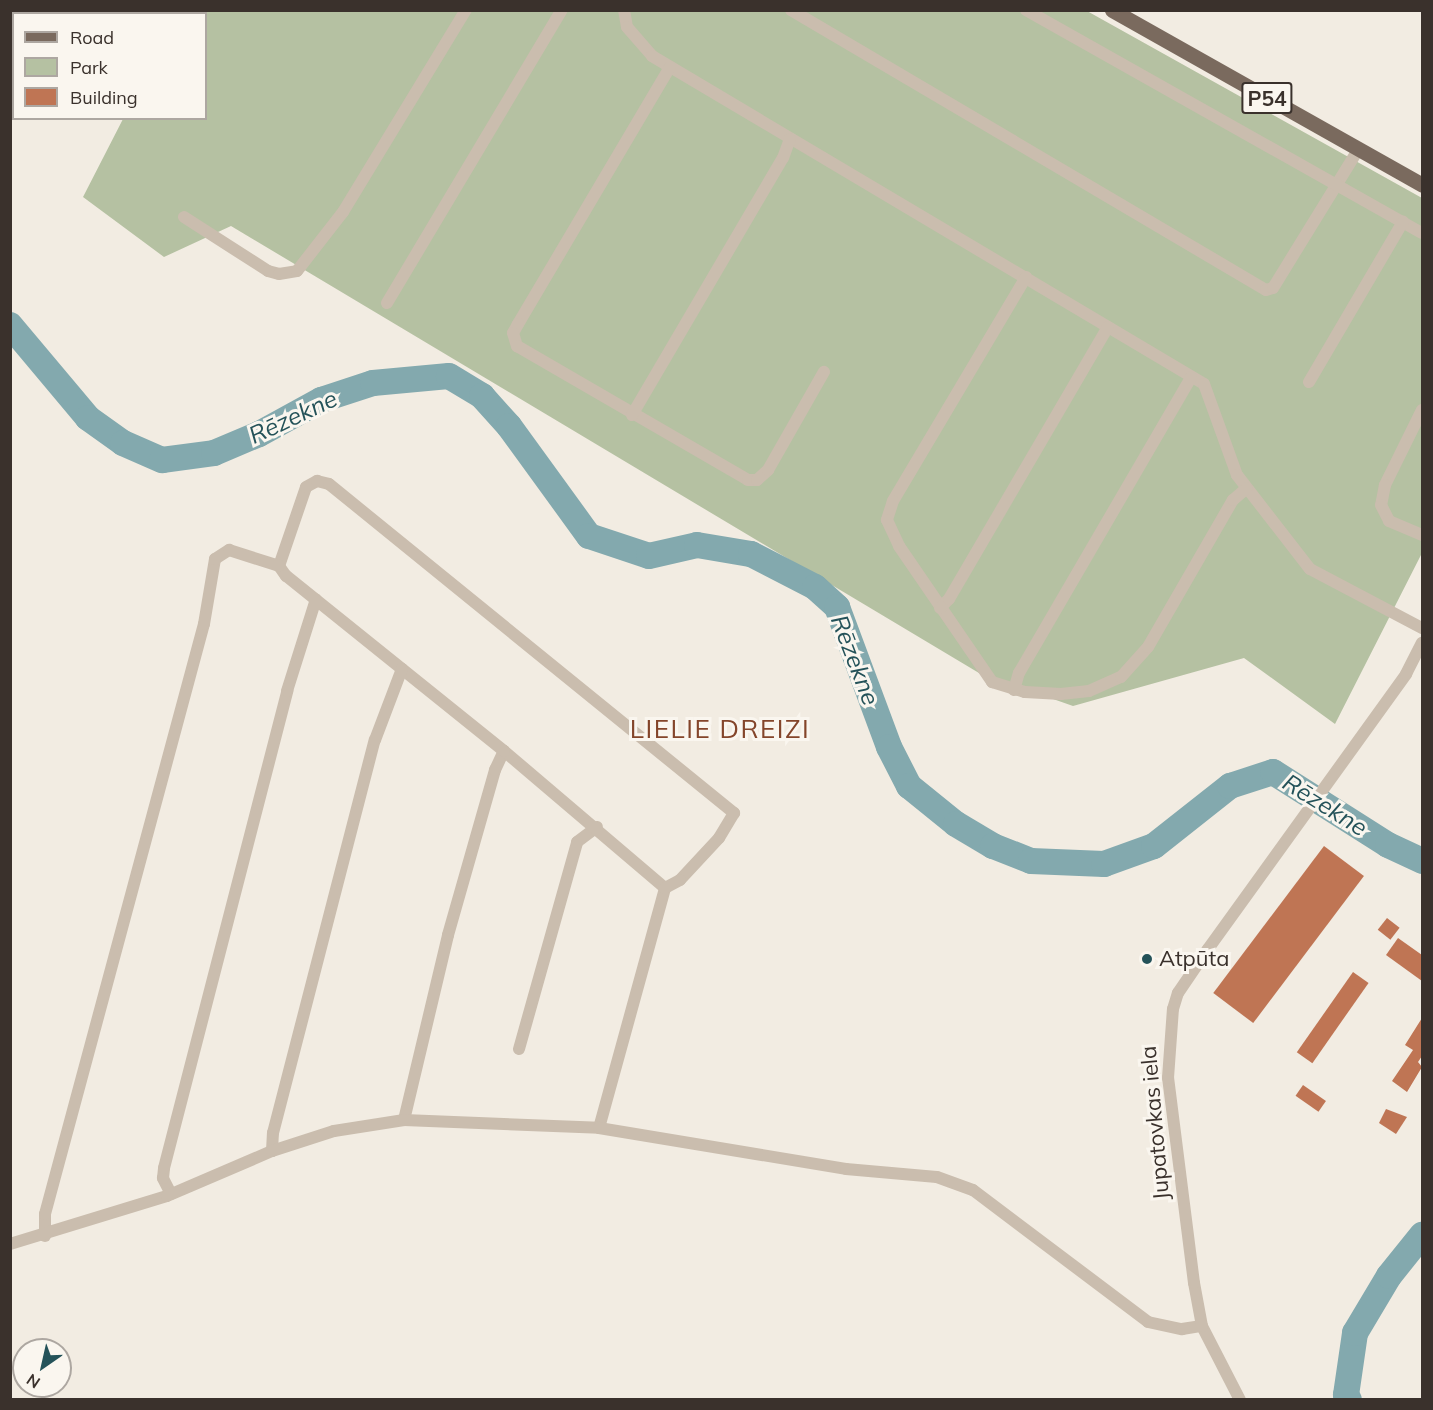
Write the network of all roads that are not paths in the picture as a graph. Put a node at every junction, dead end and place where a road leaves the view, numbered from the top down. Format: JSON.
{"nodes":[{"id":1,"x":466,"y":10,"type":"edge"},
{"id":2,"x":562,"y":10,"type":"edge"},
{"id":3,"x":624,"y":10,"type":"edge"},
{"id":4,"x":791,"y":10,"type":"edge"},
{"id":5,"x":1026,"y":10,"type":"edge"},
{"id":6,"x":1112,"y":10,"type":"edge"},
{"id":7,"x":670,"y":67,"type":"junction"},
{"id":8,"x":789,"y":139,"type":"junction"},
{"id":9,"x":1358,"y":150,"type":"junction"},
{"id":10,"x":1335,"y":184,"type":"junction"},
{"id":11,"x":1422,"y":185,"type":"edge"},
{"id":12,"x":184,"y":218,"type":"dead end"},
{"id":13,"x":1403,"y":222,"type":"junction"},
{"id":14,"x":1422,"y":233,"type":"edge"},
{"id":15,"x":1026,"y":278,"type":"junction"},
{"id":16,"x":387,"y":303,"type":"dead end"},
{"id":17,"x":1108,"y":327,"type":"junction"},
{"id":18,"x":824,"y":372,"type":"dead end"},
{"id":19,"x":1191,"y":377,"type":"junction"},
{"id":20,"x":1309,"y":382,"type":"dead end"},
{"id":21,"x":1422,"y":410,"type":"edge"},
{"id":22,"x":632,"y":415,"type":"junction"},
{"id":23,"x":1247,"y":488,"type":"junction"},
{"id":24,"x":1422,"y":535,"type":"edge"},
{"id":25,"x":279,"y":566,"type":"junction"},
{"id":26,"x":315,"y":599,"type":"junction"},
{"id":27,"x":940,"y":608,"type":"junction"},
{"id":28,"x":1422,"y":628,"type":"edge"},
{"id":29,"x":1422,"y":643,"type":"edge"},
{"id":30,"x":402,"y":669,"type":"junction"},
{"id":31,"x":1014,"y":690,"type":"junction"},
{"id":32,"x":504,"y":751,"type":"junction"},
{"id":33,"x":597,"y":827,"type":"junction"},
{"id":34,"x":665,"y":888,"type":"junction"},
{"id":35,"x":519,"y":1049,"type":"dead end"},
{"id":36,"x":404,"y":1120,"type":"junction"},
{"id":37,"x":599,"y":1128,"type":"junction"},
{"id":38,"x":272,"y":1151,"type":"junction"},
{"id":39,"x":171,"y":1194,"type":"junction"},
{"id":40,"x":45,"y":1236,"type":"junction"},
{"id":41,"x":10,"y":1244,"type":"edge"},
{"id":42,"x":1202,"y":1326,"type":"junction"},
{"id":43,"x":1240,"y":1400,"type":"edge"}],
"edges":[{"from":1,"to":12,"type":"street"},
{"from":2,"to":16,"type":"street"},
{"from":3,"to":7,"type":"street"},
{"from":4,"to":10,"type":"street"},
{"from":5,"to":10,"type":"street"},
{"from":6,"to":9,"type":"main road","number":"P54"},
{"from":7,"to":8,"type":"street"},
{"from":7,"to":22,"type":"street"},
{"from":8,"to":15,"type":"street"},
{"from":8,"to":22,"type":"street"},
{"from":9,"to":10,"type":"street"},
{"from":9,"to":11,"type":"main road","number":"P54"},
{"from":10,"to":13,"type":"street"},
{"from":13,"to":14,"type":"street"},
{"from":13,"to":20,"type":"street"},
{"from":15,"to":17,"type":"street"},
{"from":15,"to":27,"type":"street"},
{"from":17,"to":19,"type":"street"},
{"from":17,"to":27,"type":"street"},
{"from":18,"to":22,"type":"street"},
{"from":19,"to":23,"type":"street"},
{"from":19,"to":31,"type":"street"},
{"from":21,"to":24,"type":"street"},
{"from":23,"to":28,"type":"street"},
{"from":23,"to":31,"type":"street"},
{"from":25,"to":26,"type":"street"},
{"from":25,"to":34,"type":"street"},
{"from":25,"to":40,"type":"street"},
{"from":26,"to":30,"type":"street"},
{"from":26,"to":39,"type":"street"},
{"from":27,"to":31,"type":"street"},
{"from":29,"to":42,"type":"street","name":"Jupatovkas iela"},
{"from":30,"to":32,"type":"street"},
{"from":30,"to":38,"type":"street"},
{"from":32,"to":33,"type":"street"},
{"from":32,"to":36,"type":"street"},
{"from":33,"to":34,"type":"street"},
{"from":33,"to":35,"type":"street"},
{"from":34,"to":37,"type":"street"},
{"from":36,"to":37,"type":"street"},
{"from":36,"to":38,"type":"street"},
{"from":37,"to":42,"type":"street"},
{"from":38,"to":39,"type":"street"},
{"from":39,"to":40,"type":"street"},
{"from":40,"to":41,"type":"street"},
{"from":42,"to":43,"type":"street","name":"Jupatovkas iela"}]}
